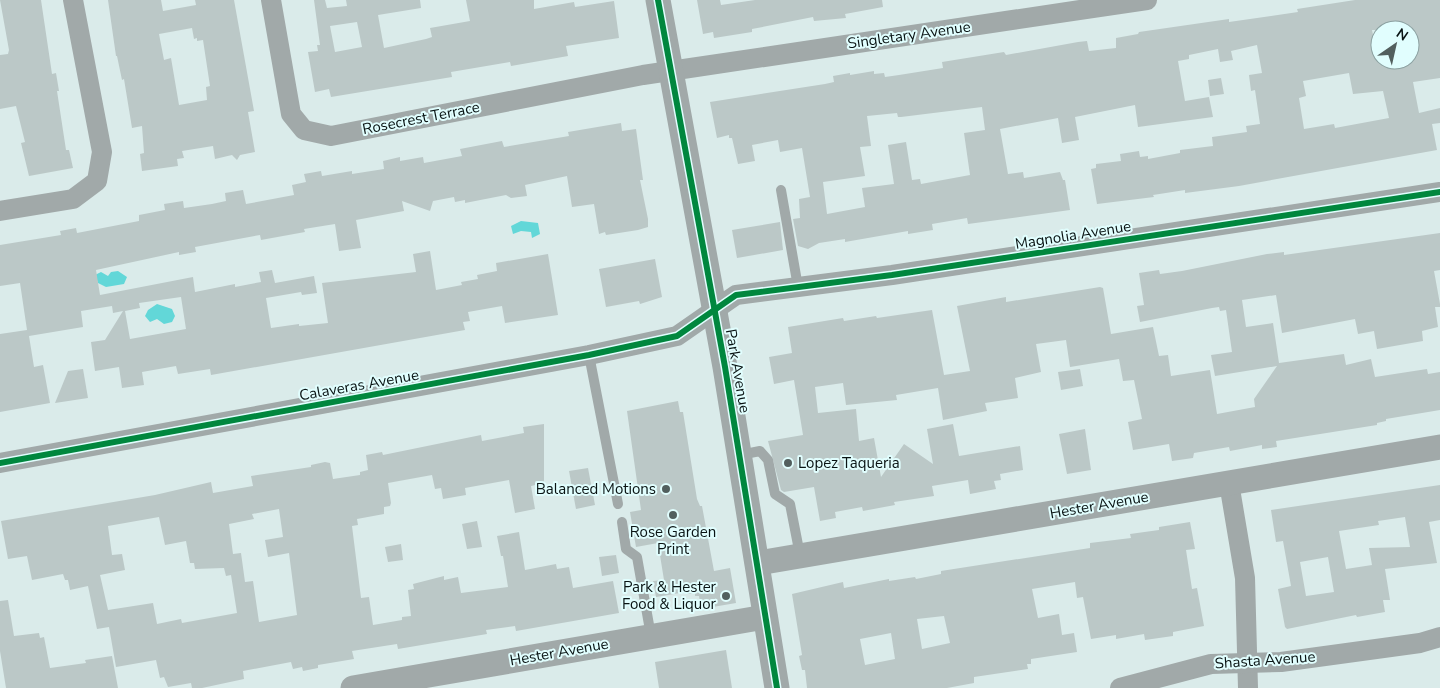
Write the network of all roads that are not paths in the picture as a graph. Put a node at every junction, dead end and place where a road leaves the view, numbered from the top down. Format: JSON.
{"nodes":[{"id":1,"x":73,"y":0,"type":"edge"},
{"id":2,"x":270,"y":0,"type":"edge"},
{"id":3,"x":658,"y":0,"type":"edge"},
{"id":4,"x":1147,"y":0,"type":"edge"},
{"id":5,"x":1126,"y":2,"type":"edge"},
{"id":6,"x":671,"y":70,"type":"junction"},
{"id":7,"x":781,"y":190,"type":"dead end"},
{"id":8,"x":1440,"y":192,"type":"edge"},
{"id":9,"x":0,"y":211,"type":"edge"},
{"id":10,"x":798,"y":287,"type":"junction"},
{"id":11,"x":715,"y":311,"type":"junction"},
{"id":12,"x":590,"y":355,"type":"junction"},
{"id":13,"x":1440,"y":447,"type":"edge"},
{"id":14,"x":740,"y":455,"type":"junction"},
{"id":15,"x":0,"y":463,"type":"edge"},
{"id":16,"x":1229,"y":483,"type":"junction"},
{"id":17,"x":618,"y":504,"type":"dead end"},
{"id":18,"x":622,"y":522,"type":"dead end"},
{"id":19,"x":800,"y":556,"type":"junction"},
{"id":20,"x":758,"y":563,"type":"junction"},
{"id":21,"x":765,"y":617,"type":"junction"},
{"id":22,"x":651,"y":636,"type":"junction"},
{"id":23,"x":1440,"y":638,"type":"edge"},
{"id":24,"x":1247,"y":662,"type":"junction"},
{"id":25,"x":353,"y":688,"type":"edge"},
{"id":26,"x":777,"y":688,"type":"edge"},
{"id":27,"x":1120,"y":688,"type":"edge"},
{"id":28,"x":1248,"y":688,"type":"edge"}],
"edges":[{"from":1,"to":9,"type":"street"},
{"from":2,"to":6,"type":"street","name":"Rosecrest Terrace"},
{"from":3,"to":6,"type":"street","name":"Park Avenue"},
{"from":4,"to":5,"type":"street","name":"Singletary Avenue"},
{"from":5,"to":6,"type":"street","name":"Singletary Avenue"},
{"from":6,"to":11,"type":"street","name":"Park Avenue"},
{"from":7,"to":10,"type":"lane"},
{"from":8,"to":10,"type":"street","name":"Magnolia Avenue"},
{"from":10,"to":11,"type":"street","name":"Magnolia Avenue"},
{"from":11,"to":12,"type":"street","name":"Calaveras Avenue"},
{"from":11,"to":14,"type":"street","name":"Park Avenue"},
{"from":12,"to":15,"type":"street","name":"Calaveras Avenue"},
{"from":12,"to":17,"type":"lane"},
{"from":13,"to":16,"type":"street","name":"Hester Avenue"},
{"from":14,"to":19,"type":"lane"},
{"from":14,"to":20,"type":"street","name":"Park Avenue"},
{"from":16,"to":19,"type":"street","name":"Hester Avenue"},
{"from":16,"to":24,"type":"street"},
{"from":18,"to":22,"type":"lane"},
{"from":19,"to":20,"type":"street","name":"Hester Avenue"},
{"from":20,"to":21,"type":"street","name":"Park Avenue"},
{"from":21,"to":22,"type":"street","name":"Hester Avenue"},
{"from":21,"to":26,"type":"street","name":"Park Avenue"},
{"from":22,"to":25,"type":"street","name":"Hester Avenue"},
{"from":23,"to":24,"type":"street","name":"Shasta Avenue"},
{"from":24,"to":27,"type":"street","name":"Shasta Avenue"},
{"from":24,"to":28,"type":"street"}]}
